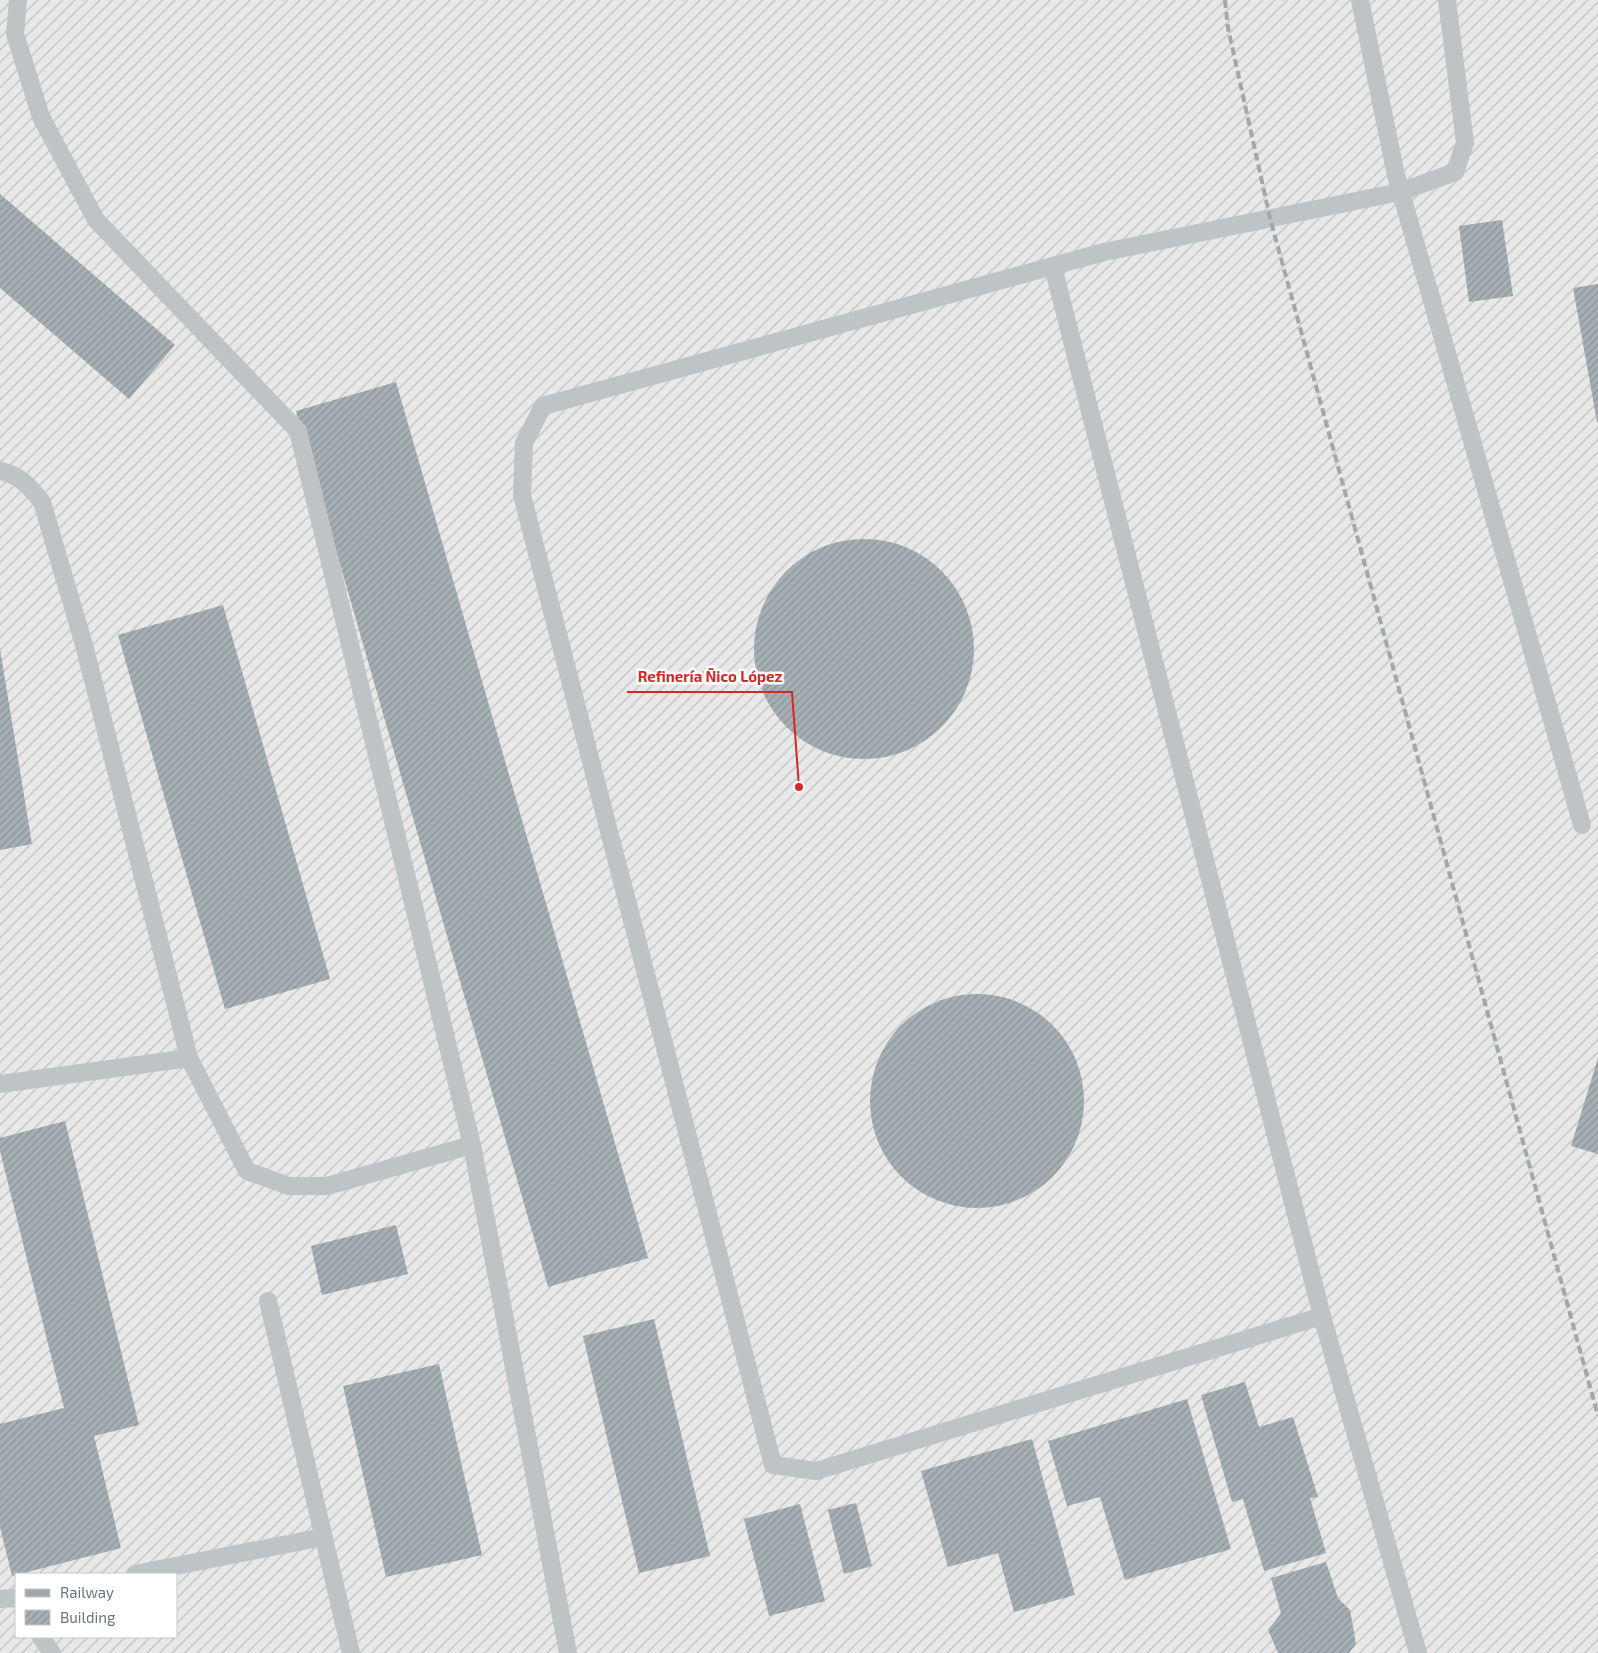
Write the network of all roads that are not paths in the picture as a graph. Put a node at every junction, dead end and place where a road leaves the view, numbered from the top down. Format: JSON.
{"nodes":[{"id":1,"x":18,"y":0,"type":"edge"},
{"id":2,"x":1360,"y":0,"type":"edge"},
{"id":3,"x":1447,"y":0,"type":"edge"},
{"id":4,"x":1400,"y":192,"type":"junction"},
{"id":5,"x":1053,"y":267,"type":"junction"},
{"id":6,"x":0,"y":471,"type":"edge"},
{"id":7,"x":1582,"y":825,"type":"dead end"},
{"id":8,"x":189,"y":1058,"type":"junction"},
{"id":9,"x":0,"y":1084,"type":"edge"},
{"id":10,"x":472,"y":1145,"type":"junction"},
{"id":11,"x":268,"y":1301,"type":"dead end"},
{"id":12,"x":1322,"y":1316,"type":"junction"},
{"id":13,"x":324,"y":1537,"type":"junction"},
{"id":14,"x":139,"y":1573,"type":"edge"},
{"id":15,"x":41,"y":1638,"type":"edge"},
{"id":16,"x":52,"y":1653,"type":"edge"},
{"id":17,"x":351,"y":1653,"type":"edge"},
{"id":18,"x":568,"y":1653,"type":"edge"},
{"id":19,"x":1418,"y":1653,"type":"edge"}],
"edges":[{"from":1,"to":10,"type":"lane"},
{"from":2,"to":4,"type":"lane"},
{"from":3,"to":4,"type":"lane"},
{"from":4,"to":5,"type":"lane"},
{"from":4,"to":7,"type":"lane"},
{"from":5,"to":12,"type":"lane"},
{"from":5,"to":12,"type":"lane"},
{"from":6,"to":8,"type":"lane"},
{"from":8,"to":9,"type":"lane"},
{"from":8,"to":10,"type":"lane"},
{"from":10,"to":18,"type":"lane"},
{"from":11,"to":13,"type":"lane"},
{"from":12,"to":19,"type":"lane"},
{"from":13,"to":14,"type":"lane"},
{"from":13,"to":17,"type":"lane"},
{"from":15,"to":16,"type":"lane"}]}
